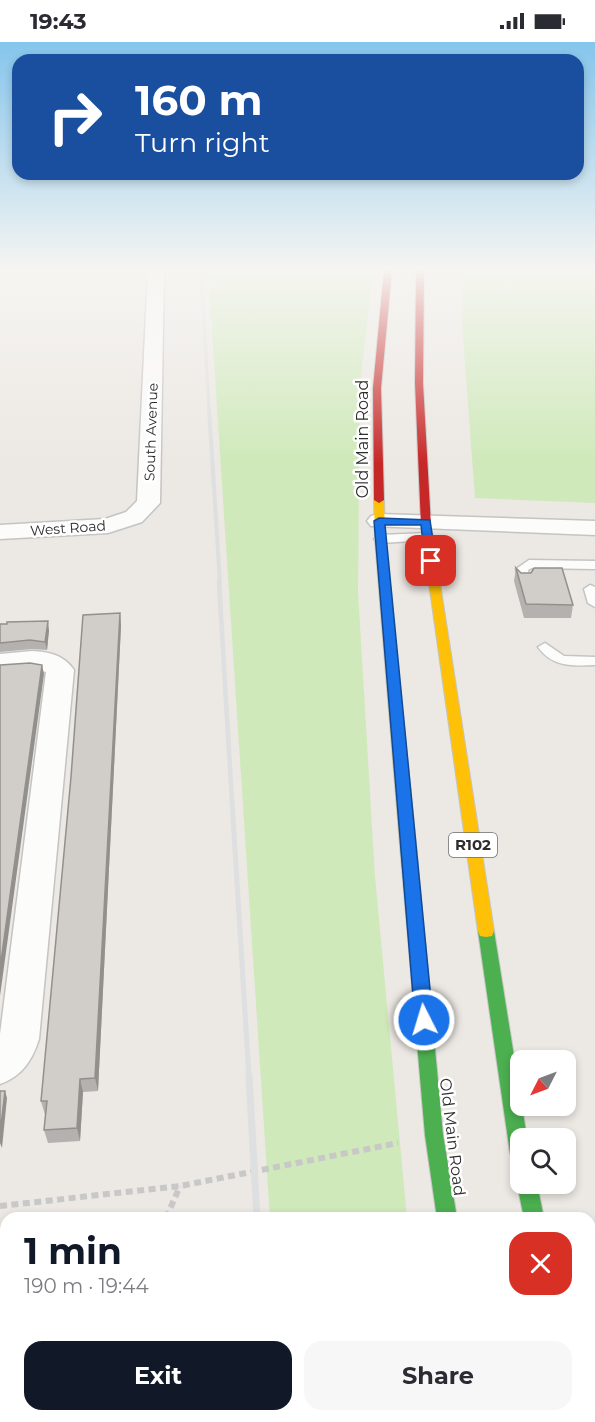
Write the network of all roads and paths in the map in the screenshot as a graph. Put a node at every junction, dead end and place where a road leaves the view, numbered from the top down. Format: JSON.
{"nodes":[{"id":1,"x":154,"y":334,"type":"edge"},
{"id":2,"x":382,"y":334,"type":"edge"},
{"id":3,"x":419,"y":334,"type":"edge"},
{"id":4,"x":134,"y":517,"type":"joint"},
{"id":5,"x":595,"y":528,"type":"edge"},
{"id":6,"x":380,"y":530,"type":"junction"},
{"id":7,"x":426,"y":530,"type":"junction"},
{"id":8,"x":0,"y":532,"type":"edge"},
{"id":9,"x":595,"y":542,"type":"edge"},
{"id":10,"x":595,"y":565,"type":"edge"},
{"id":11,"x":525,"y":581,"type":"edge"},
{"id":12,"x":590,"y":589,"type":"dead end"},
{"id":13,"x":595,"y":603,"type":"edge"},
{"id":14,"x":545,"y":647,"type":"dead end"},
{"id":15,"x":595,"y":661,"type":"edge"},
{"id":16,"x":0,"y":663,"type":"edge"},
{"id":17,"x":0,"y":1066,"type":"edge"},
{"id":18,"x":516,"y":1128,"type":"edge"},
{"id":19,"x":434,"y":1135,"type":"junction"},
{"id":20,"x":180,"y":1186,"type":"junction"},
{"id":21,"x":529,"y":1194,"type":"edge"},
{"id":22,"x":0,"y":1206,"type":"edge"},
{"id":23,"x":169,"y":1212,"type":"edge"},
{"id":24,"x":446,"y":1212,"type":"edge"},
{"id":25,"x":533,"y":1212,"type":"edge"}],
"edges":[{"from":1,"to":4,"type":"street","name":"South Avenue"},
{"from":2,"to":6,"type":"main road","name":"Old Main Road"},
{"from":3,"to":7,"type":"main road","number":"R102"},
{"from":4,"to":8,"type":"street","name":"West Road"},
{"from":5,"to":7,"type":"street"},
{"from":6,"to":7,"type":"street"},
{"from":6,"to":19,"type":"main road","name":"Old Main Road"},
{"from":7,"to":9,"type":"street"},
{"from":7,"to":18,"type":"main road","number":"R102"},
{"from":10,"to":11,"type":"lane"},
{"from":12,"to":13,"type":"lane"},
{"from":14,"to":15,"type":"lane"},
{"from":16,"to":17,"type":"street"},
{"from":19,"to":20,"type":"path"},
{"from":19,"to":24,"type":"main road","name":"Old Main Road"},
{"from":20,"to":22,"type":"path"},
{"from":20,"to":23,"type":"path"},
{"from":21,"to":25,"type":"main road"}]}
